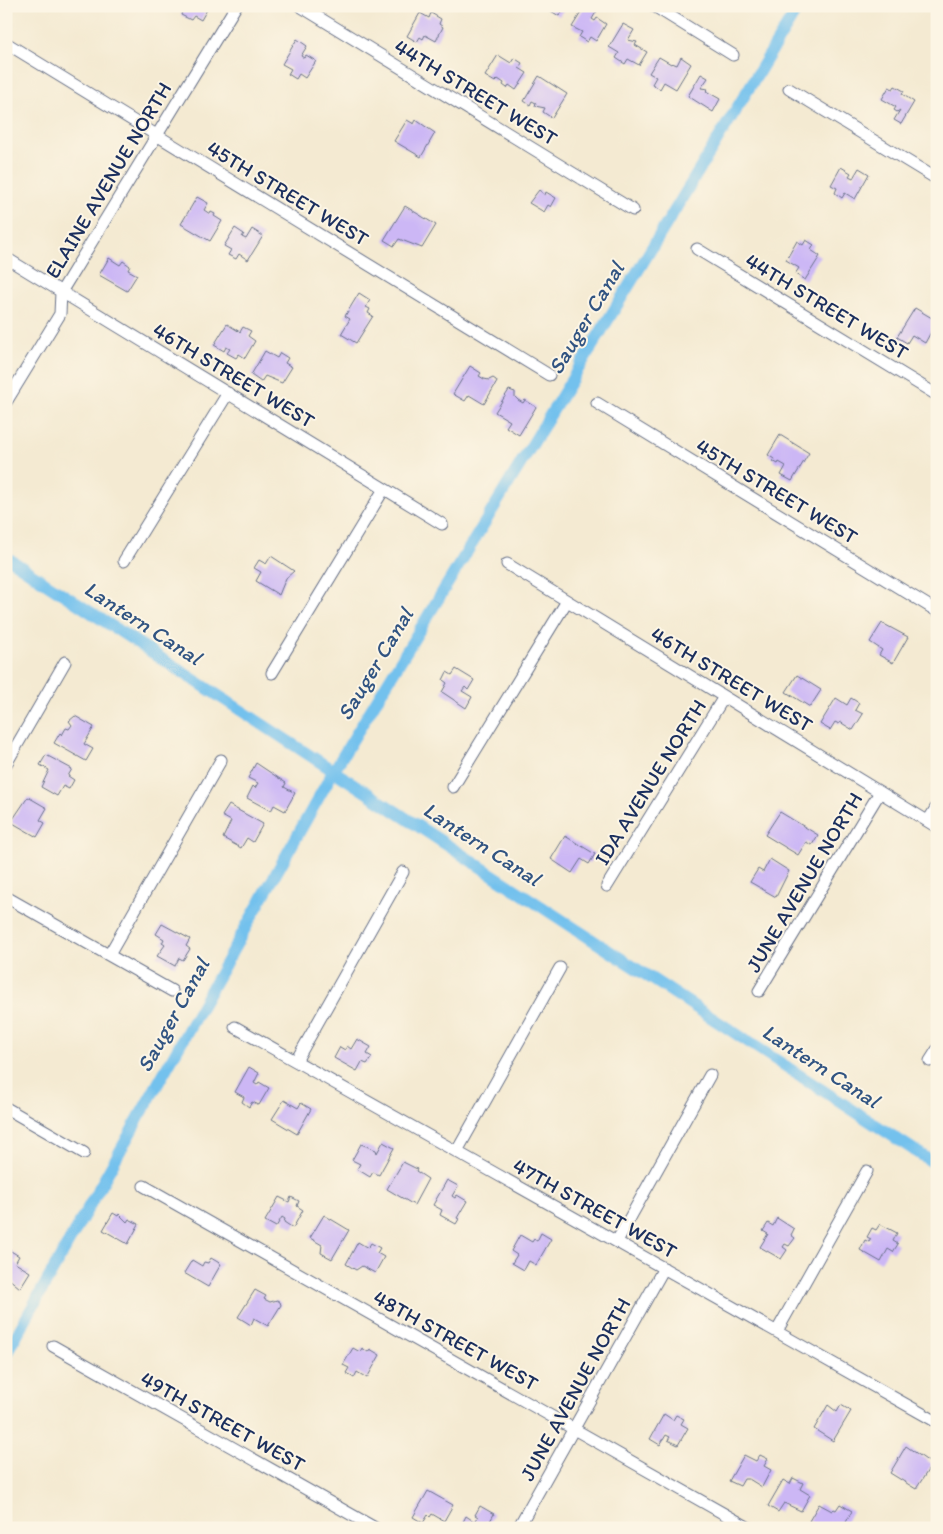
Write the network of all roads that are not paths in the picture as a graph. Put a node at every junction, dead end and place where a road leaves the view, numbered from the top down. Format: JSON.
{"nodes":[{"id":1,"x":236,"y":6,"type":"edge"},
{"id":2,"x":300,"y":6,"type":"edge"},
{"id":3,"x":654,"y":6,"type":"edge"},
{"id":4,"x":6,"y":43,"type":"edge"},
{"id":5,"x":733,"y":55,"type":"dead end"},
{"id":6,"x":789,"y":89,"type":"dead end"},
{"id":7,"x":157,"y":136,"type":"junction"},
{"id":8,"x":937,"y":180,"type":"edge"},
{"id":9,"x":633,"y":210,"type":"dead end"},
{"id":10,"x":697,"y":249,"type":"dead end"},
{"id":11,"x":6,"y":258,"type":"edge"},
{"id":12,"x":61,"y":292,"type":"junction"},
{"id":13,"x":549,"y":375,"type":"dead end"},
{"id":14,"x":228,"y":393,"type":"junction"},
{"id":15,"x":937,"y":395,"type":"edge"},
{"id":16,"x":6,"y":402,"type":"edge"},
{"id":17,"x":597,"y":403,"type":"dead end"},
{"id":18,"x":384,"y":489,"type":"junction"},
{"id":19,"x":442,"y":524,"type":"dead end"},
{"id":20,"x":124,"y":561,"type":"dead end"},
{"id":21,"x":507,"y":564,"type":"dead end"},
{"id":22,"x":567,"y":601,"type":"junction"},
{"id":23,"x":937,"y":611,"type":"edge"},
{"id":24,"x":65,"y":662,"type":"dead end"},
{"id":25,"x":272,"y":673,"type":"dead end"},
{"id":26,"x":724,"y":697,"type":"junction"},
{"id":27,"x":221,"y":760,"type":"dead end"},
{"id":28,"x":6,"y":764,"type":"edge"},
{"id":29,"x":453,"y":786,"type":"dead end"},
{"id":30,"x":880,"y":792,"type":"junction"},
{"id":31,"x":937,"y":806,"type":"edge"},
{"id":32,"x":932,"y":824,"type":"edge"},
{"id":33,"x":403,"y":872,"type":"dead end"},
{"id":34,"x":607,"y":886,"type":"dead end"},
{"id":35,"x":6,"y":897,"type":"edge"},
{"id":36,"x":109,"y":955,"type":"junction"},
{"id":37,"x":560,"y":968,"type":"dead end"},
{"id":38,"x":172,"y":991,"type":"dead end"},
{"id":39,"x":759,"y":991,"type":"dead end"},
{"id":40,"x":235,"y":1027,"type":"dead end"},
{"id":41,"x":937,"y":1050,"type":"edge"},
{"id":42,"x":296,"y":1061,"type":"junction"},
{"id":43,"x":930,"y":1061,"type":"dead end"},
{"id":44,"x":710,"y":1075,"type":"dead end"},
{"id":45,"x":6,"y":1108,"type":"edge"},
{"id":46,"x":457,"y":1151,"type":"junction"},
{"id":47,"x":84,"y":1153,"type":"dead end"},
{"id":48,"x":867,"y":1172,"type":"dead end"},
{"id":49,"x":144,"y":1186,"type":"dead end"},
{"id":50,"x":617,"y":1241,"type":"junction"},
{"id":51,"x":664,"y":1268,"type":"junction"},
{"id":52,"x":777,"y":1331,"type":"junction"},
{"id":53,"x":53,"y":1346,"type":"dead end"},
{"id":54,"x":937,"y":1422,"type":"edge"},
{"id":55,"x":575,"y":1429,"type":"junction"},
{"id":56,"x":374,"y":1528,"type":"edge"},
{"id":57,"x":518,"y":1528,"type":"edge"},
{"id":58,"x":749,"y":1528,"type":"edge"}],
"edges":[{"from":1,"to":7,"type":"street","name":"ELAINE AVENUE NORTH"},
{"from":2,"to":9,"type":"street","name":"44TH STREET WEST"},
{"from":3,"to":5,"type":"street"},
{"from":4,"to":7,"type":"street","name":"45TH STREET WEST"},
{"from":6,"to":8,"type":"street"},
{"from":7,"to":12,"type":"street","name":"ELAINE AVENUE NORTH"},
{"from":7,"to":13,"type":"street","name":"45TH STREET WEST"},
{"from":10,"to":15,"type":"street","name":"44TH STREET WEST"},
{"from":11,"to":12,"type":"street","name":"46TH STREET WEST"},
{"from":12,"to":14,"type":"street","name":"46TH STREET WEST"},
{"from":12,"to":16,"type":"street","name":"ELAINE AVENUE NORTH"},
{"from":14,"to":18,"type":"street","name":"46TH STREET WEST"},
{"from":14,"to":20,"type":"street"},
{"from":17,"to":23,"type":"street","name":"45TH STREET WEST"},
{"from":18,"to":19,"type":"street","name":"46TH STREET WEST"},
{"from":18,"to":25,"type":"street"},
{"from":21,"to":22,"type":"street","name":"46TH STREET WEST"},
{"from":22,"to":26,"type":"street","name":"46TH STREET WEST"},
{"from":22,"to":29,"type":"street"},
{"from":24,"to":28,"type":"street"},
{"from":26,"to":30,"type":"street","name":"46TH STREET WEST"},
{"from":26,"to":34,"type":"street","name":"IDA AVENUE NORTH"},
{"from":27,"to":36,"type":"street"},
{"from":30,"to":32,"type":"street","name":"46TH STREET WEST"},
{"from":30,"to":39,"type":"street","name":"JUNE AVENUE NORTH"},
{"from":31,"to":32,"type":"street"},
{"from":33,"to":42,"type":"street"},
{"from":35,"to":36,"type":"street"},
{"from":36,"to":38,"type":"street"},
{"from":37,"to":46,"type":"street"},
{"from":40,"to":42,"type":"street","name":"47TH STREET WEST"},
{"from":41,"to":43,"type":"street"},
{"from":42,"to":46,"type":"street","name":"47TH STREET WEST"},
{"from":44,"to":50,"type":"street"},
{"from":45,"to":47,"type":"street"},
{"from":46,"to":50,"type":"street","name":"47TH STREET WEST"},
{"from":48,"to":52,"type":"street"},
{"from":49,"to":55,"type":"street","name":"48TH STREET WEST"},
{"from":50,"to":51,"type":"street","name":"47TH STREET WEST"},
{"from":51,"to":52,"type":"street","name":"47TH STREET WEST"},
{"from":51,"to":55,"type":"street","name":"JUNE AVENUE NORTH"},
{"from":52,"to":54,"type":"street","name":"47TH STREET WEST"},
{"from":53,"to":56,"type":"street","name":"49TH STREET WEST"},
{"from":55,"to":57,"type":"street","name":"JUNE AVENUE NORTH"},
{"from":55,"to":58,"type":"street","name":"48TH STREET WEST"}]}
